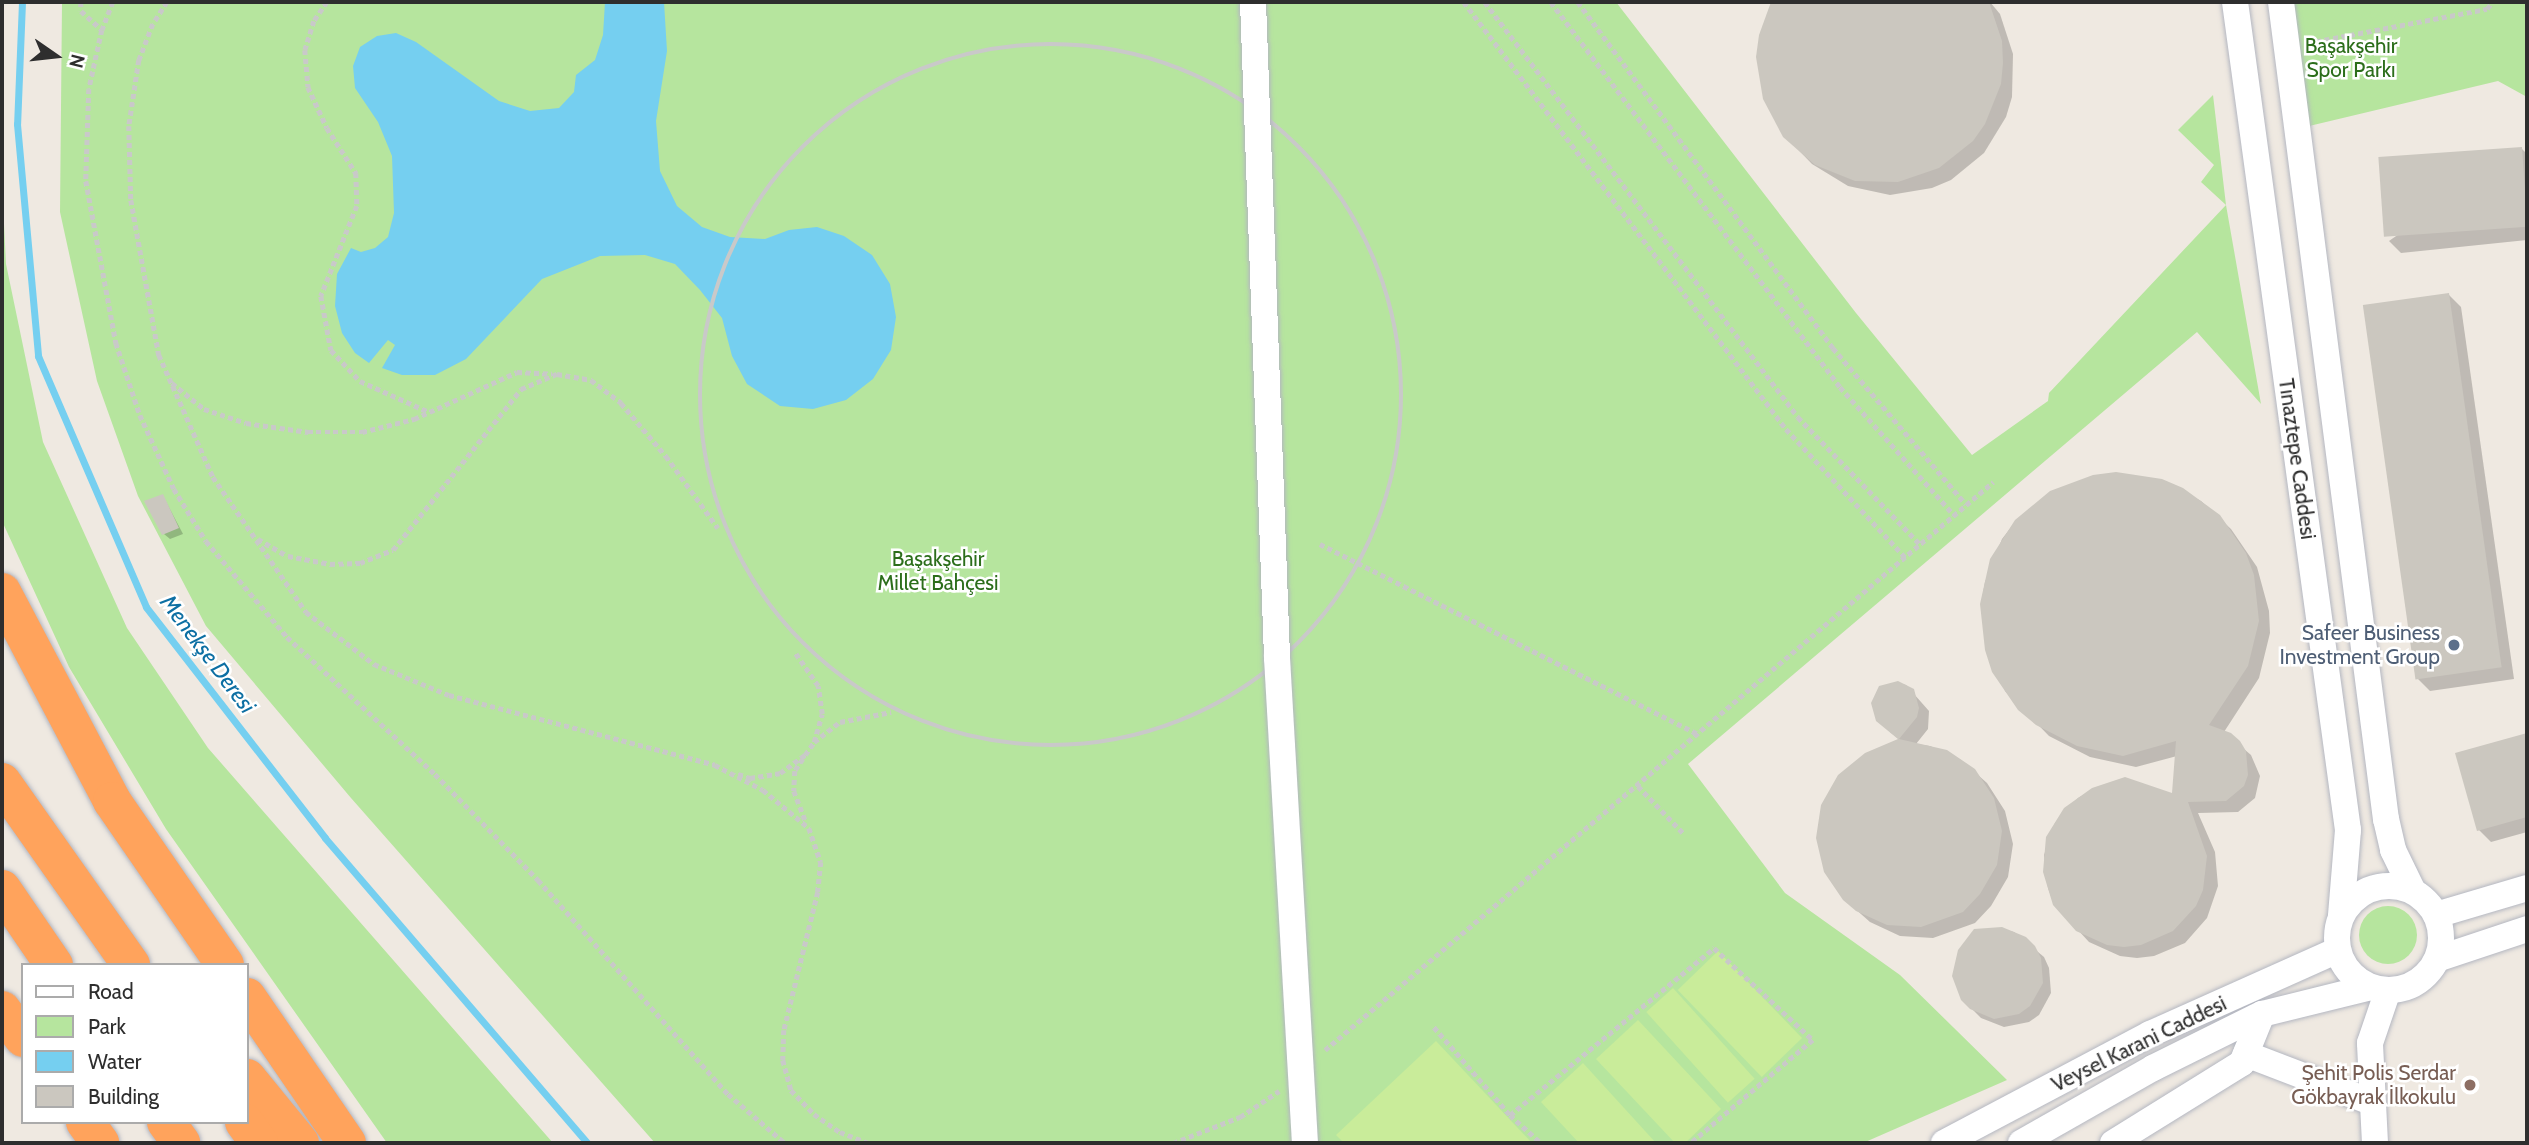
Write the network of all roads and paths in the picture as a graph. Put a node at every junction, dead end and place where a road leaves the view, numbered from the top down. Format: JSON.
{"nodes":[{"id":1,"x":81,"y":2,"type":"edge"},
{"id":2,"x":113,"y":2,"type":"edge"},
{"id":3,"x":167,"y":2,"type":"edge"},
{"id":4,"x":327,"y":2,"type":"edge"},
{"id":5,"x":1253,"y":2,"type":"edge"},
{"id":6,"x":1464,"y":2,"type":"edge"},
{"id":7,"x":1485,"y":2,"type":"edge"},
{"id":8,"x":1551,"y":2,"type":"edge"},
{"id":9,"x":1578,"y":2,"type":"edge"},
{"id":10,"x":2235,"y":2,"type":"edge"},
{"id":11,"x":2281,"y":2,"type":"edge"},
{"id":12,"x":2492,"y":2,"type":"edge"},
{"id":13,"x":102,"y":30,"type":"junction"},
{"id":14,"x":2297,"y":45,"type":"dead end"},
{"id":15,"x":1257,"y":111,"type":"junction"},
{"id":16,"x":1359,"y":214,"type":"dead end"},
{"id":17,"x":1371,"y":236,"type":"dead end"},
{"id":18,"x":1398,"y":306,"type":"dead end"},
{"id":19,"x":1403,"y":331,"type":"dead end"},
{"id":20,"x":557,"y":374,"type":"junction"},
{"id":21,"x":171,"y":382,"type":"junction"},
{"id":22,"x":429,"y":412,"type":"junction"},
{"id":23,"x":1993,"y":482,"type":"dead end"},
{"id":24,"x":1966,"y":504,"type":"junction"},
{"id":25,"x":1954,"y":515,"type":"junction"},
{"id":26,"x":721,"y":531,"type":"junction"},
{"id":27,"x":254,"y":537,"type":"junction"},
{"id":28,"x":1320,"y":544,"type":"dead end"},
{"id":29,"x":1920,"y":544,"type":"junction"},
{"id":30,"x":1905,"y":556,"type":"junction"},
{"id":31,"x":1360,"y":565,"type":"junction"},
{"id":32,"x":2,"y":592,"type":"edge"},
{"id":33,"x":756,"y":598,"type":"dead end"},
{"id":34,"x":1277,"y":658,"type":"junction"},
{"id":35,"x":808,"y":660,"type":"dead end"},
{"id":36,"x":845,"y":687,"type":"dead end"},
{"id":37,"x":1214,"y":697,"type":"dead end"},
{"id":38,"x":1202,"y":702,"type":"dead end"},
{"id":39,"x":892,"y":712,"type":"junction"},
{"id":40,"x":1130,"y":729,"type":"dead end"},
{"id":41,"x":1698,"y":734,"type":"junction"},
{"id":42,"x":1029,"y":737,"type":"dead end"},
{"id":43,"x":814,"y":742,"type":"junction"},
{"id":44,"x":805,"y":755,"type":"junction"},
{"id":45,"x":721,"y":768,"type":"junction"},
{"id":46,"x":2,"y":782,"type":"edge"},
{"id":47,"x":1637,"y":785,"type":"junction"},
{"id":48,"x":809,"y":828,"type":"junction"},
{"id":49,"x":1683,"y":833,"type":"dead end"},
{"id":50,"x":2527,"y":888,"type":"edge"},
{"id":51,"x":2,"y":889,"type":"edge"},
{"id":52,"x":2413,"y":891,"type":"junction"},
{"id":53,"x":86,"y":901,"type":"junction"},
{"id":54,"x":2436,"y":915,"type":"junction"},
{"id":55,"x":2341,"y":916,"type":"junction"},
{"id":56,"x":2527,"y":929,"type":"edge"},
{"id":57,"x":2338,"y":950,"type":"junction"},
{"id":58,"x":2437,"y":958,"type":"junction"},
{"id":59,"x":53,"y":963,"type":"edge"},
{"id":60,"x":130,"y":963,"type":"edge"},
{"id":61,"x":142,"y":963,"type":"edge"},
{"id":62,"x":224,"y":963,"type":"edge"},
{"id":63,"x":2379,"y":989,"type":"junction"},
{"id":64,"x":248,"y":998,"type":"edge"},
{"id":65,"x":2,"y":1010,"type":"edge"},
{"id":66,"x":2262,"y":1014,"type":"junction"},
{"id":67,"x":1434,"y":1027,"type":"dead end"},
{"id":68,"x":21,"y":1035,"type":"edge"},
{"id":69,"x":2246,"y":1054,"type":"junction"},
{"id":70,"x":1300,"y":1071,"type":"junction"},
{"id":71,"x":248,"y":1080,"type":"edge"},
{"id":72,"x":2371,"y":1102,"type":"junction"},
{"id":73,"x":1510,"y":1115,"type":"junction"},
{"id":74,"x":2157,"y":1116,"type":"junction"},
{"id":75,"x":86,"y":1124,"type":"edge"},
{"id":76,"x":167,"y":1124,"type":"edge"},
{"id":77,"x":245,"y":1124,"type":"edge"},
{"id":78,"x":100,"y":1143,"type":"edge"},
{"id":79,"x":181,"y":1143,"type":"edge"},
{"id":80,"x":259,"y":1143,"type":"edge"},
{"id":81,"x":300,"y":1143,"type":"edge"},
{"id":82,"x":348,"y":1143,"type":"edge"},
{"id":83,"x":785,"y":1143,"type":"edge"},
{"id":84,"x":868,"y":1143,"type":"edge"},
{"id":85,"x":1173,"y":1143,"type":"edge"},
{"id":86,"x":1305,"y":1143,"type":"edge"},
{"id":87,"x":1541,"y":1143,"type":"edge"},
{"id":88,"x":1691,"y":1143,"type":"edge"},
{"id":89,"x":1944,"y":1143,"type":"edge"},
{"id":90,"x":2021,"y":1143,"type":"edge"},
{"id":91,"x":2113,"y":1143,"type":"edge"},
{"id":92,"x":2142,"y":1143,"type":"edge"},
{"id":93,"x":2375,"y":1143,"type":"edge"}],
"edges":[{"from":1,"to":13,"type":"path"},
{"from":2,"to":13,"type":"path"},
{"from":3,"to":21,"type":"path"},
{"from":4,"to":22,"type":"path"},
{"from":5,"to":15,"type":"street"},
{"from":6,"to":30,"type":"path"},
{"from":7,"to":29,"type":"path"},
{"from":8,"to":25,"type":"path"},
{"from":9,"to":24,"type":"path"},
{"from":10,"to":55,"type":"street","name":"Tınaztepe Caddesi"},
{"from":11,"to":52,"type":"street","name":"Tınaztepe Caddesi"},
{"from":12,"to":14,"type":"path"},
{"from":13,"to":83,"type":"path"},
{"from":15,"to":16,"type":"path"},
{"from":15,"to":26,"type":"path"},
{"from":15,"to":34,"type":"street"},
{"from":17,"to":18,"type":"path"},
{"from":19,"to":31,"type":"path"},
{"from":20,"to":22,"type":"path"},
{"from":20,"to":26,"type":"path"},
{"from":20,"to":27,"type":"path"},
{"from":21,"to":22,"type":"path"},
{"from":21,"to":27,"type":"path"},
{"from":23,"to":24,"type":"path"},
{"from":24,"to":25,"type":"path"},
{"from":25,"to":29,"type":"path"},
{"from":26,"to":33,"type":"path"},
{"from":27,"to":45,"type":"path"},
{"from":28,"to":31,"type":"path"},
{"from":29,"to":30,"type":"path"},
{"from":30,"to":41,"type":"path"},
{"from":31,"to":34,"type":"path"},
{"from":31,"to":41,"type":"path"},
{"from":32,"to":62,"type":"highway"},
{"from":34,"to":37,"type":"path"},
{"from":34,"to":70,"type":"street"},
{"from":35,"to":43,"type":"path"},
{"from":36,"to":39,"type":"path"},
{"from":38,"to":40,"type":"path"},
{"from":39,"to":42,"type":"path"},
{"from":39,"to":43,"type":"path"},
{"from":41,"to":47,"type":"path"},
{"from":43,"to":44,"type":"path"},
{"from":44,"to":45,"type":"path"},
{"from":44,"to":48,"type":"path"},
{"from":45,"to":48,"type":"path"},
{"from":46,"to":53,"type":"highway"},
{"from":47,"to":49,"type":"path"},
{"from":47,"to":70,"type":"path"},
{"from":48,"to":84,"type":"path"},
{"from":50,"to":54,"type":"street"},
{"from":51,"to":59,"type":"highway"},
{"from":52,"to":54,"type":"street"},
{"from":52,"to":55,"type":"street"},
{"from":53,"to":60,"type":"highway"},
{"from":53,"to":61,"type":"highway"},
{"from":54,"to":58,"type":"street"},
{"from":55,"to":57,"type":"street"},
{"from":56,"to":58,"type":"street"},
{"from":57,"to":63,"type":"street"},
{"from":57,"to":89,"type":"street","name":"Veysel Karani Caddesi"},
{"from":58,"to":63,"type":"street"},
{"from":63,"to":66,"type":"street","name":"Veysel Karani Caddesi"},
{"from":63,"to":72,"type":"street"},
{"from":64,"to":82,"type":"highway"},
{"from":65,"to":68,"type":"highway"},
{"from":66,"to":69,"type":"street"},
{"from":66,"to":90,"type":"street","name":"Veysel Karani Caddesi"},
{"from":67,"to":73,"type":"path"},
{"from":69,"to":72,"type":"street"},
{"from":69,"to":74,"type":"street"},
{"from":70,"to":85,"type":"path"},
{"from":70,"to":86,"type":"street"},
{"from":71,"to":81,"type":"highway"},
{"from":72,"to":93,"type":"street"},
{"from":73,"to":87,"type":"path"},
{"from":73,"to":88,"type":"path"},
{"from":74,"to":91,"type":"street"},
{"from":74,"to":92,"type":"street"},
{"from":75,"to":78,"type":"highway"},
{"from":76,"to":79,"type":"highway"},
{"from":77,"to":80,"type":"highway"}]}
